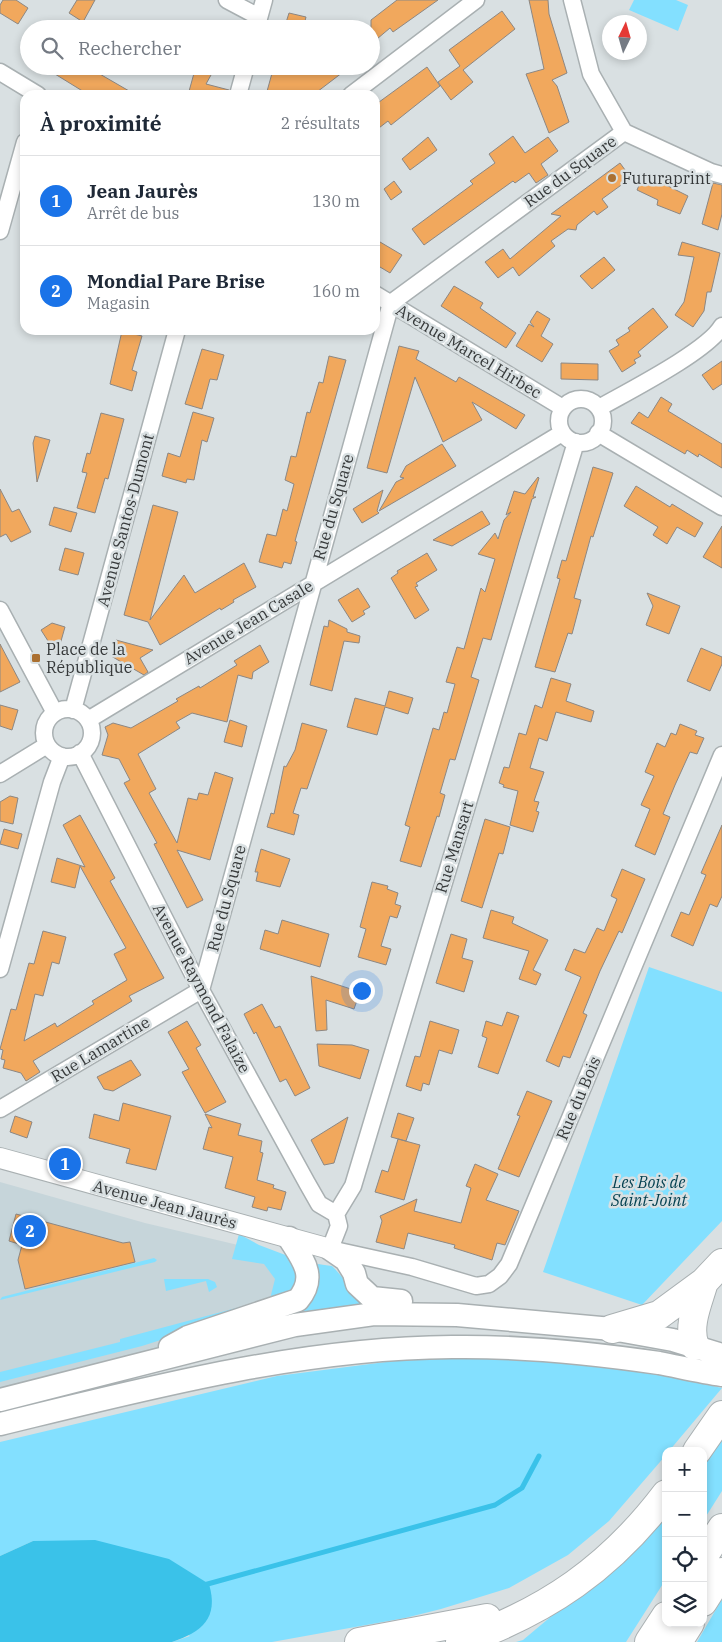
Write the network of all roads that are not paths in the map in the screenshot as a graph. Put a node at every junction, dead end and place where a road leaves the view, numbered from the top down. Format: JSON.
{"nodes":[{"id":1,"x":227,"y":0,"type":"edge"},
{"id":2,"x":264,"y":0,"type":"edge"},
{"id":3,"x":476,"y":0,"type":"edge"},
{"id":4,"x":572,"y":0,"type":"edge"},
{"id":5,"x":253,"y":20,"type":"edge"},
{"id":6,"x":258,"y":20,"type":"edge"},
{"id":7,"x":0,"y":72,"type":"edge"},
{"id":8,"x":380,"y":73,"type":"edge"},
{"id":9,"x":244,"y":75,"type":"edge"},
{"id":10,"x":377,"y":75,"type":"edge"},
{"id":11,"x":30,"y":90,"type":"edge"},
{"id":12,"x":239,"y":90,"type":"edge"},
{"id":13,"x":358,"y":90,"type":"edge"},
{"id":14,"x":624,"y":132,"type":"junction"},
{"id":15,"x":20,"y":160,"type":"edge"},
{"id":16,"x":722,"y":175,"type":"edge"},
{"id":17,"x":0,"y":231,"type":"edge"},
{"id":18,"x":380,"y":297,"type":"edge"},
{"id":19,"x":390,"y":303,"type":"junction"},
{"id":20,"x":722,"y":326,"type":"edge"},
{"id":21,"x":176,"y":335,"type":"edge"},
{"id":22,"x":563,"y":408,"type":"junction"},
{"id":23,"x":599,"y":408,"type":"junction"},
{"id":24,"x":598,"y":434,"type":"junction"},
{"id":25,"x":569,"y":437,"type":"junction"},
{"id":26,"x":722,"y":507,"type":"edge"},
{"id":27,"x":312,"y":583,"type":"junction"},
{"id":28,"x":0,"y":610,"type":"edge"},
{"id":29,"x":73,"y":710,"type":"junction"},
{"id":30,"x":55,"y":713,"type":"junction"},
{"id":31,"x":88,"y":720,"type":"junction"},
{"id":32,"x":47,"y":745,"type":"junction"},
{"id":33,"x":80,"y":753,"type":"junction"},
{"id":34,"x":722,"y":755,"type":"edge"},
{"id":35,"x":62,"y":756,"type":"junction"},
{"id":36,"x":0,"y":774,"type":"edge"},
{"id":37,"x":0,"y":969,"type":"edge"},
{"id":38,"x":201,"y":990,"type":"junction"},
{"id":39,"x":0,"y":1108,"type":"edge"},
{"id":40,"x":0,"y":1158,"type":"edge"},
{"id":41,"x":336,"y":1214,"type":"junction"},
{"id":42,"x":289,"y":1238,"type":"junction"},
{"id":43,"x":330,"y":1249,"type":"junction"},
{"id":44,"x":713,"y":1272,"type":"edge"},
{"id":45,"x":457,"y":1315,"type":"junction"},
{"id":46,"x":612,"y":1329,"type":"junction"},
{"id":47,"x":695,"y":1346,"type":"junction"},
{"id":48,"x":722,"y":1354,"type":"edge"},
{"id":49,"x":132,"y":1367,"type":"junction"},
{"id":50,"x":713,"y":1374,"type":"edge"},
{"id":51,"x":0,"y":1400,"type":"edge"},
{"id":52,"x":722,"y":1415,"type":"edge"},
{"id":53,"x":0,"y":1424,"type":"edge"},
{"id":54,"x":700,"y":1447,"type":"edge"},
{"id":55,"x":662,"y":1499,"type":"edge"},
{"id":56,"x":722,"y":1528,"type":"edge"},
{"id":57,"x":707,"y":1551,"type":"edge"},
{"id":58,"x":722,"y":1572,"type":"edge"},
{"id":59,"x":566,"y":1591,"type":"junction"},
{"id":60,"x":707,"y":1596,"type":"edge"},
{"id":61,"x":662,"y":1622,"type":"edge"},
{"id":62,"x":687,"y":1627,"type":"edge"},
{"id":63,"x":359,"y":1642,"type":"edge"},
{"id":64,"x":460,"y":1642,"type":"edge"},
{"id":65,"x":649,"y":1642,"type":"edge"},
{"id":66,"x":678,"y":1642,"type":"edge"}],
"edges":[{"from":1,"to":5,"type":"street"},
{"from":2,"to":6,"type":"street"},
{"from":3,"to":8,"type":"street"},
{"from":4,"to":14,"type":"street"},
{"from":7,"to":11,"type":"street"},
{"from":9,"to":12,"type":"street"},
{"from":10,"to":13,"type":"street"},
{"from":14,"to":16,"type":"street"},
{"from":14,"to":19,"type":"street","name":"Rue du Square"},
{"from":15,"to":17,"type":"street"},
{"from":18,"to":19,"type":"street","name":"Avenue Marcel Hirbec"},
{"from":19,"to":22,"type":"street","name":"Avenue Marcel Hirbec"},
{"from":19,"to":27,"type":"street","name":"Rue du Square"},
{"from":20,"to":23,"type":"street"},
{"from":21,"to":29,"type":"street","name":"Avenue Santos-Dumont"},
{"from":22,"to":23,"type":"street"},
{"from":22,"to":25,"type":"street"},
{"from":23,"to":24,"type":"street"},
{"from":24,"to":25,"type":"street"},
{"from":24,"to":26,"type":"street"},
{"from":25,"to":27,"type":"street","name":"Avenue Jean Casale"},
{"from":25,"to":41,"type":"street","name":"Rue Mansart"},
{"from":27,"to":31,"type":"street","name":"Avenue Jean Casale"},
{"from":27,"to":38,"type":"street","name":"Rue du Square"},
{"from":28,"to":30,"type":"street"},
{"from":29,"to":30,"type":"street"},
{"from":29,"to":31,"type":"street"},
{"from":30,"to":32,"type":"street"},
{"from":31,"to":33,"type":"street"},
{"from":32,"to":35,"type":"street"},
{"from":32,"to":36,"type":"street"},
{"from":33,"to":35,"type":"street"},
{"from":33,"to":38,"type":"street","name":"Avenue Raymond Falaize"},
{"from":34,"to":43,"type":"street","name":"Rue du Bois"},
{"from":35,"to":37,"type":"street"},
{"from":38,"to":39,"type":"street","name":"Rue Lamartine"},
{"from":38,"to":41,"type":"street","name":"Avenue Raymond Falaize"},
{"from":40,"to":42,"type":"street","name":"Avenue Jean Jaurès"},
{"from":41,"to":43,"type":"street","name":"Rue Mansart"},
{"from":42,"to":43,"type":"street","name":"Avenue Jean Jaurès"},
{"from":42,"to":49,"type":"main road"},
{"from":43,"to":45,"type":"main road"},
{"from":44,"to":46,"type":"highway"},
{"from":44,"to":47,"type":"highway"},
{"from":45,"to":46,"type":"main road"},
{"from":45,"to":49,"type":"main road"},
{"from":46,"to":47,"type":"main road"},
{"from":47,"to":48,"type":"main road"},
{"from":47,"to":50,"type":"main road"},
{"from":49,"to":51,"type":"main road"},
{"from":50,"to":53,"type":"main road"},
{"from":52,"to":54,"type":"highway"},
{"from":55,"to":59,"type":"highway"},
{"from":56,"to":57,"type":"highway"},
{"from":58,"to":60,"type":"highway"},
{"from":59,"to":63,"type":"highway"},
{"from":59,"to":64,"type":"highway"},
{"from":61,"to":65,"type":"highway"},
{"from":62,"to":66,"type":"highway"}]}
